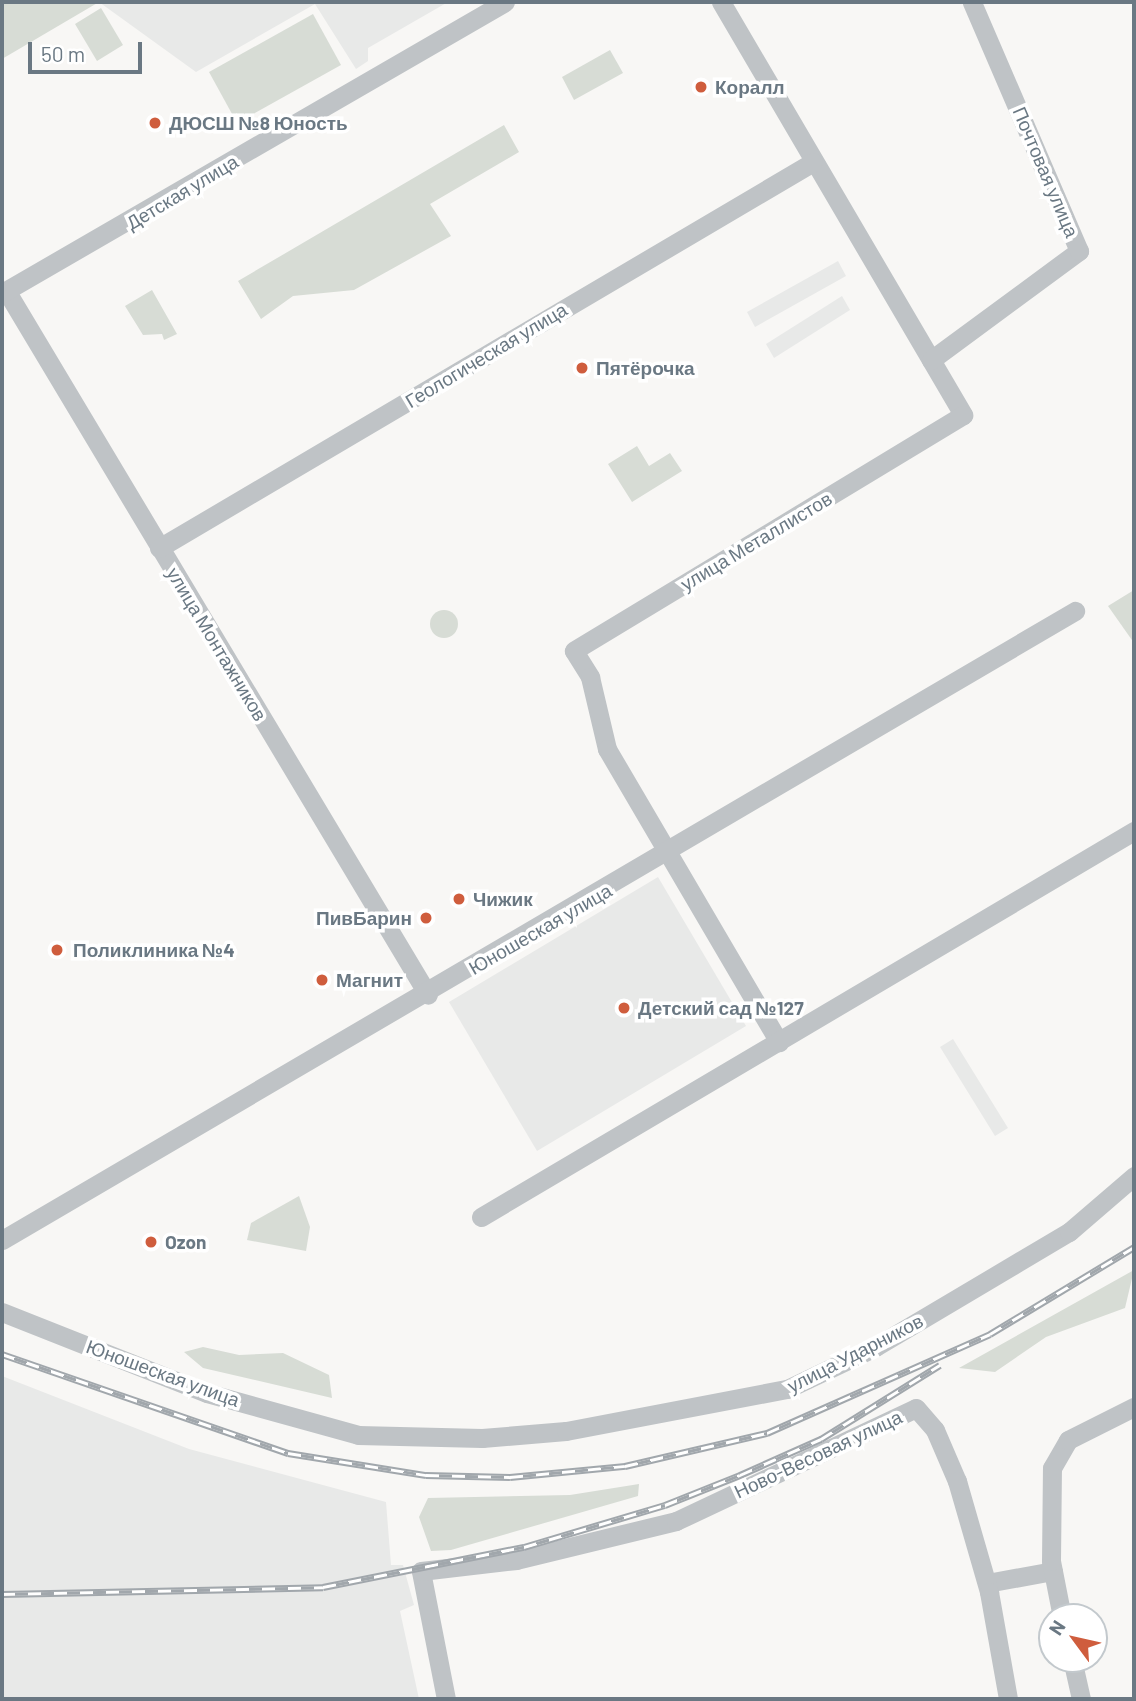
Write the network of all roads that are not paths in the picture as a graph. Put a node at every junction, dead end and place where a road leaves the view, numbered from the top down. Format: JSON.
{"nodes":[{"id":1,"x":505,"y":2,"type":"edge"},
{"id":2,"x":721,"y":2,"type":"edge"},
{"id":3,"x":972,"y":2,"type":"edge"},
{"id":4,"x":813,"y":162,"type":"junction"},
{"id":5,"x":5,"y":293,"type":"edge"},
{"id":6,"x":931,"y":359,"type":"junction"},
{"id":7,"x":159,"y":548,"type":"junction"},
{"id":8,"x":1075,"y":611,"type":"dead end"},
{"id":9,"x":1134,"y":831,"type":"edge"},
{"id":10,"x":669,"y":853,"type":"junction"},
{"id":11,"x":428,"y":995,"type":"junction"},
{"id":12,"x":779,"y":1042,"type":"junction"},
{"id":13,"x":1134,"y":1176,"type":"edge"},
{"id":14,"x":481,"y":1217,"type":"dead end"},
{"id":15,"x":2,"y":1240,"type":"edge"},
{"id":16,"x":2,"y":1312,"type":"edge"},
{"id":17,"x":1134,"y":1407,"type":"edge"},
{"id":18,"x":410,"y":1437,"type":"joint"},
{"id":19,"x":1053,"y":1571,"type":"junction"},
{"id":20,"x":987,"y":1583,"type":"junction"},
{"id":21,"x":1059,"y":1603,"type":"edge"},
{"id":22,"x":1075,"y":1673,"type":"edge"},
{"id":23,"x":446,"y":1699,"type":"edge"},
{"id":24,"x":1008,"y":1699,"type":"edge"},
{"id":25,"x":1081,"y":1699,"type":"edge"}],
"edges":[{"from":1,"to":5,"type":"street","name":"Детская улица"},
{"from":2,"to":4,"type":"street"},
{"from":3,"to":6,"type":"street","name":"Почтовая улица"},
{"from":4,"to":6,"type":"street"},
{"from":4,"to":7,"type":"street","name":"Геологическая улица"},
{"from":5,"to":7,"type":"street","name":"улица Монтажников"},
{"from":6,"to":10,"type":"street","name":"улица Металлистов"},
{"from":7,"to":11,"type":"street","name":"улица Монтажников"},
{"from":8,"to":10,"type":"street","name":"Юношеская улица"},
{"from":9,"to":12,"type":"street"},
{"from":10,"to":11,"type":"street","name":"Юношеская улица"},
{"from":10,"to":12,"type":"street"},
{"from":11,"to":15,"type":"street","name":"Юношеская улица"},
{"from":12,"to":14,"type":"street"},
{"from":13,"to":18,"type":"street","name":"улица Ударников"},
{"from":16,"to":18,"type":"street","name":"Юношеская улица"},
{"from":17,"to":19,"type":"street"},
{"from":19,"to":20,"type":"street"},
{"from":19,"to":21,"type":"street"},
{"from":20,"to":23,"type":"street","name":"Ново-Весовая улица"},
{"from":20,"to":24,"type":"street","name":"Ново-Весовая улица"},
{"from":22,"to":25,"type":"street"}]}
